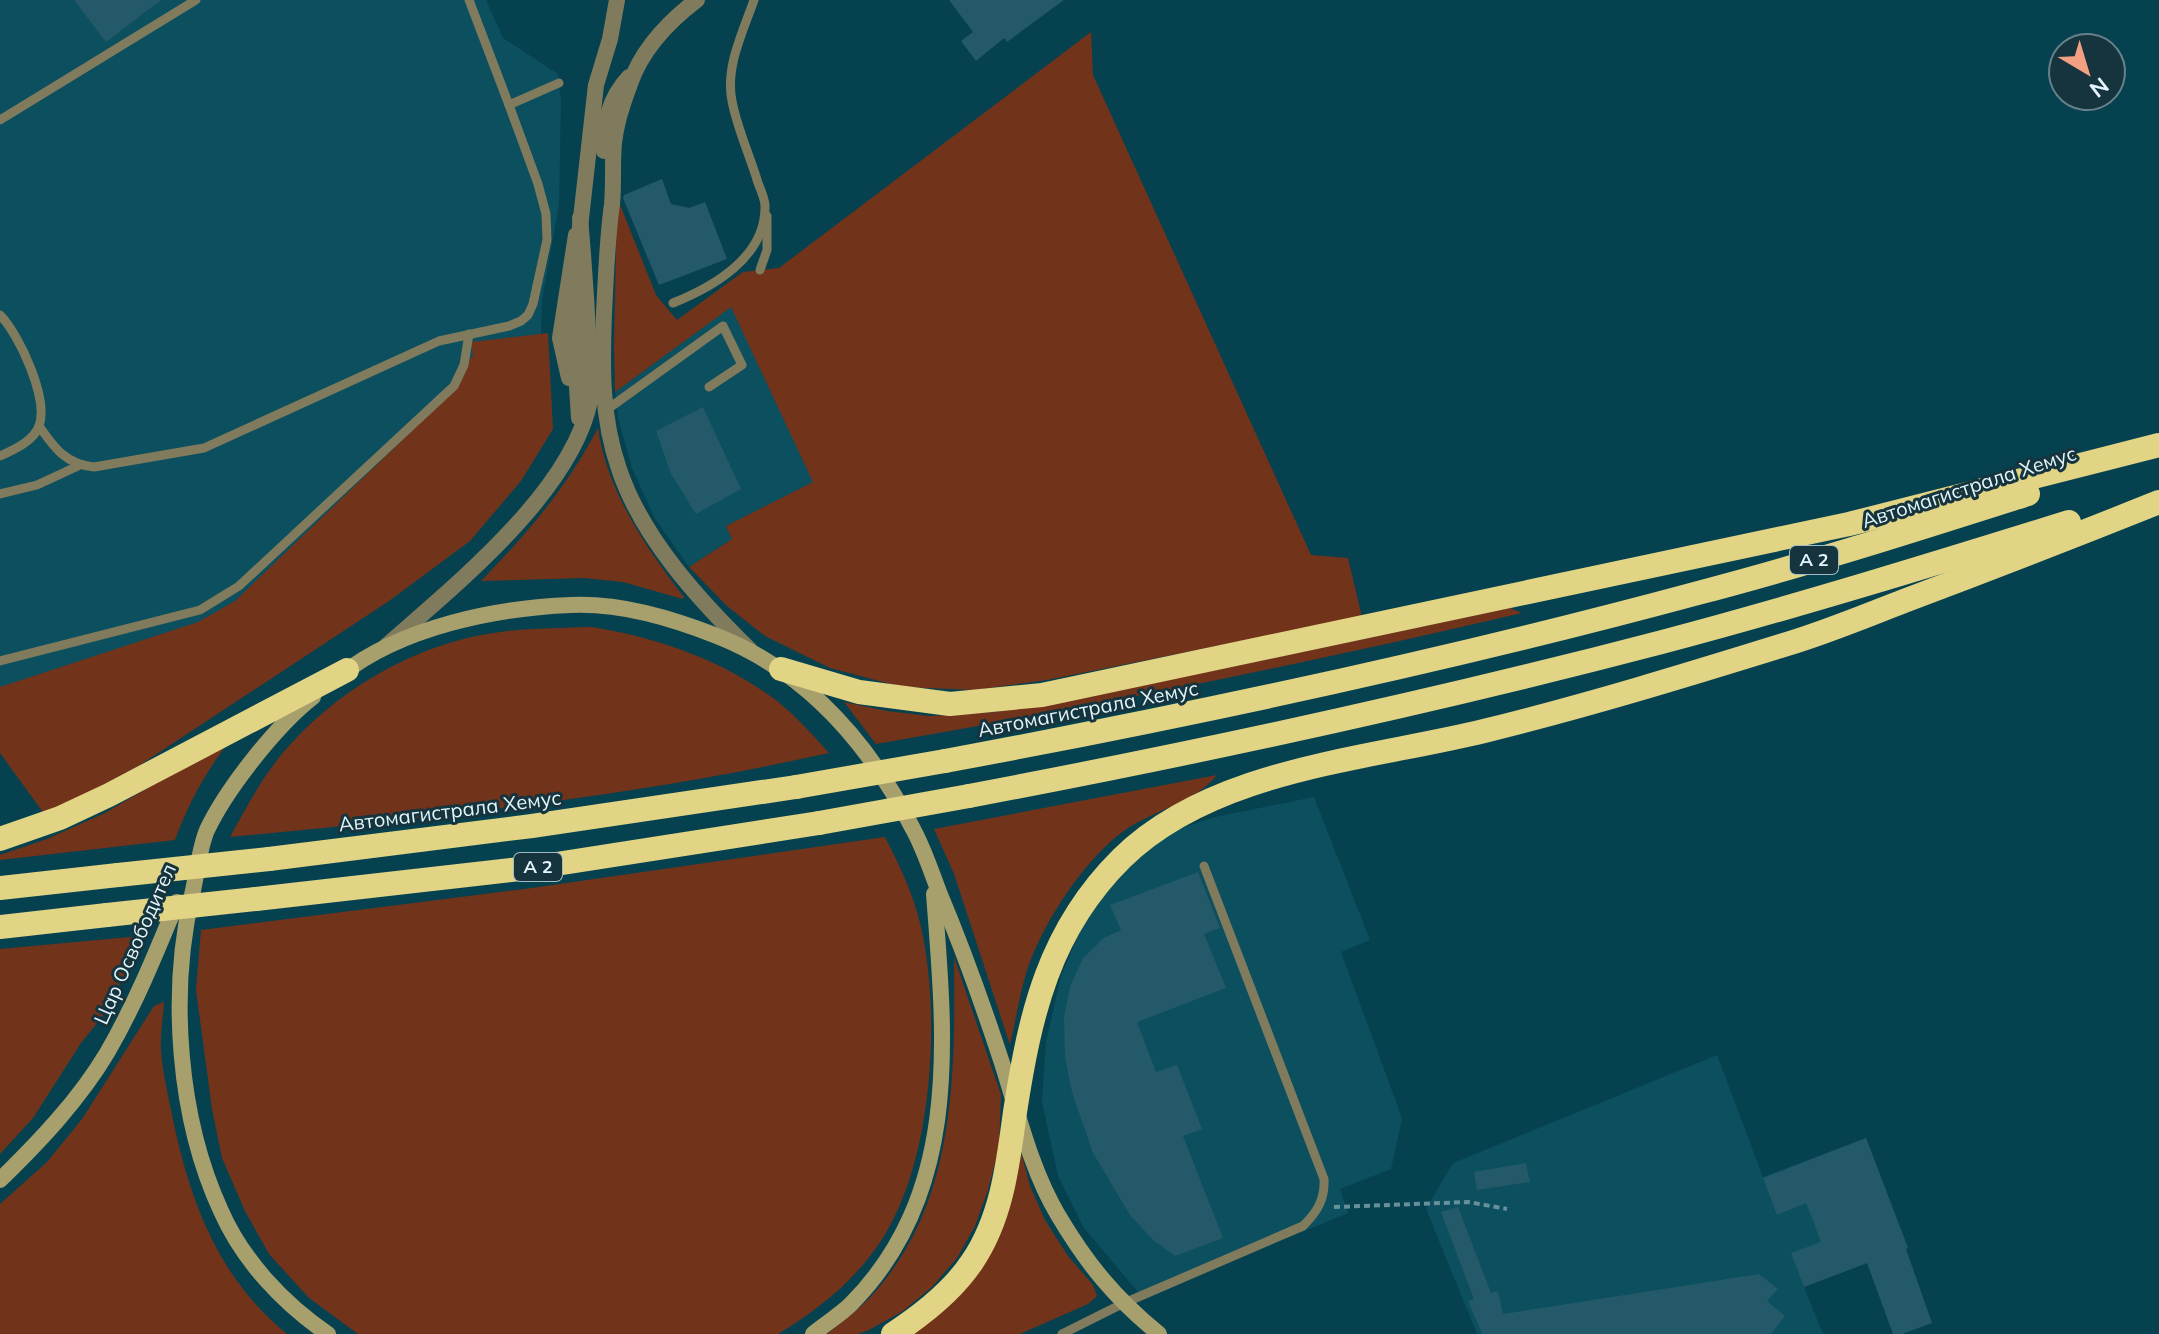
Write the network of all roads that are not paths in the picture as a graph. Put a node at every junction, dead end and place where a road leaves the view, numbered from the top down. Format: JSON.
{"nodes":[{"id":1,"x":196,"y":0,"type":"edge"},
{"id":2,"x":469,"y":0,"type":"edge"},
{"id":3,"x":697,"y":0,"type":"edge"},
{"id":4,"x":754,"y":0,"type":"edge"},
{"id":5,"x":614,"y":4,"type":"edge"},
{"id":6,"x":559,"y":83,"type":"dead end"},
{"id":7,"x":509,"y":105,"type":"junction"},
{"id":8,"x":0,"y":120,"type":"edge"},
{"id":9,"x":766,"y":205,"type":"junction"},
{"id":10,"x":580,"y":218,"type":"junction"},
{"id":11,"x":760,"y":270,"type":"dead end"},
{"id":12,"x":673,"y":303,"type":"dead end"},
{"id":13,"x":0,"y":315,"type":"edge"},
{"id":14,"x":469,"y":334,"type":"junction"},
{"id":15,"x":709,"y":387,"type":"dead end"},
{"id":16,"x":605,"y":411,"type":"junction"},
{"id":17,"x":39,"y":426,"type":"junction"},
{"id":18,"x":580,"y":428,"type":"junction"},
{"id":19,"x":2159,"y":448,"type":"edge"},
{"id":20,"x":0,"y":456,"type":"edge"},
{"id":21,"x":78,"y":466,"type":"junction"},
{"id":22,"x":0,"y":494,"type":"edge"},
{"id":23,"x":2159,"y":494,"type":"edge"},
{"id":24,"x":2159,"y":502,"type":"edge"},
{"id":25,"x":385,"y":646,"type":"junction"},
{"id":26,"x":750,"y":650,"type":"junction"},
{"id":27,"x":0,"y":661,"type":"edge"},
{"id":28,"x":781,"y":669,"type":"junction"},
{"id":29,"x":347,"y":670,"type":"junction"},
{"id":30,"x":207,"y":831,"type":"junction"},
{"id":31,"x":0,"y":839,"type":"edge"},
{"id":32,"x":1204,"y":866,"type":"dead end"},
{"id":33,"x":933,"y":877,"type":"junction"},
{"id":34,"x":0,"y":888,"type":"edge"},
{"id":35,"x":0,"y":927,"type":"edge"},
{"id":36,"x":1016,"y":1108,"type":"junction"},
{"id":37,"x":0,"y":1180,"type":"edge"},
{"id":38,"x":1122,"y":1304,"type":"junction"},
{"id":39,"x":328,"y":1334,"type":"edge"},
{"id":40,"x":813,"y":1334,"type":"edge"},
{"id":41,"x":893,"y":1334,"type":"edge"},
{"id":42,"x":1062,"y":1334,"type":"edge"},
{"id":43,"x":1159,"y":1334,"type":"edge"}],
"edges":[{"from":1,"to":8,"type":"lane"},
{"from":2,"to":7,"type":"lane"},
{"from":3,"to":16,"type":"street"},
{"from":4,"to":9,"type":"lane"},
{"from":5,"to":10,"type":"street"},
{"from":6,"to":7,"type":"lane"},
{"from":7,"to":14,"type":"lane"},
{"from":9,"to":11,"type":"lane"},
{"from":9,"to":12,"type":"lane"},
{"from":10,"to":18,"type":"street"},
{"from":10,"to":18,"type":"street"},
{"from":13,"to":17,"type":"lane"},
{"from":14,"to":21,"type":"lane"},
{"from":14,"to":27,"type":"lane"},
{"from":15,"to":16,"type":"lane"},
{"from":16,"to":26,"type":"street"},
{"from":17,"to":20,"type":"lane"},
{"from":17,"to":21,"type":"lane"},
{"from":18,"to":25,"type":"street"},
{"from":19,"to":28,"type":"highway"},
{"from":19,"to":34,"type":"highway","name":"Автомагистрала Хемус","number":"A 2","bridge":true},
{"from":21,"to":22,"type":"lane"},
{"from":23,"to":35,"type":"highway","number":"A 2","bridge":true},
{"from":24,"to":36,"type":"highway"},
{"from":25,"to":26,"type":"main road"},
{"from":25,"to":29,"type":"main road"},
{"from":26,"to":28,"type":"main road"},
{"from":28,"to":33,"type":"main road"},
{"from":29,"to":30,"type":"main road"},
{"from":29,"to":31,"type":"highway"},
{"from":30,"to":37,"type":"main road","name":"Цар Освободител"},
{"from":30,"to":39,"type":"main road"},
{"from":32,"to":38,"type":"lane"},
{"from":33,"to":36,"type":"main road"},
{"from":33,"to":40,"type":"main road"},
{"from":36,"to":38,"type":"main road"},
{"from":36,"to":41,"type":"highway"},
{"from":38,"to":42,"type":"lane"},
{"from":38,"to":43,"type":"main road"}]}
